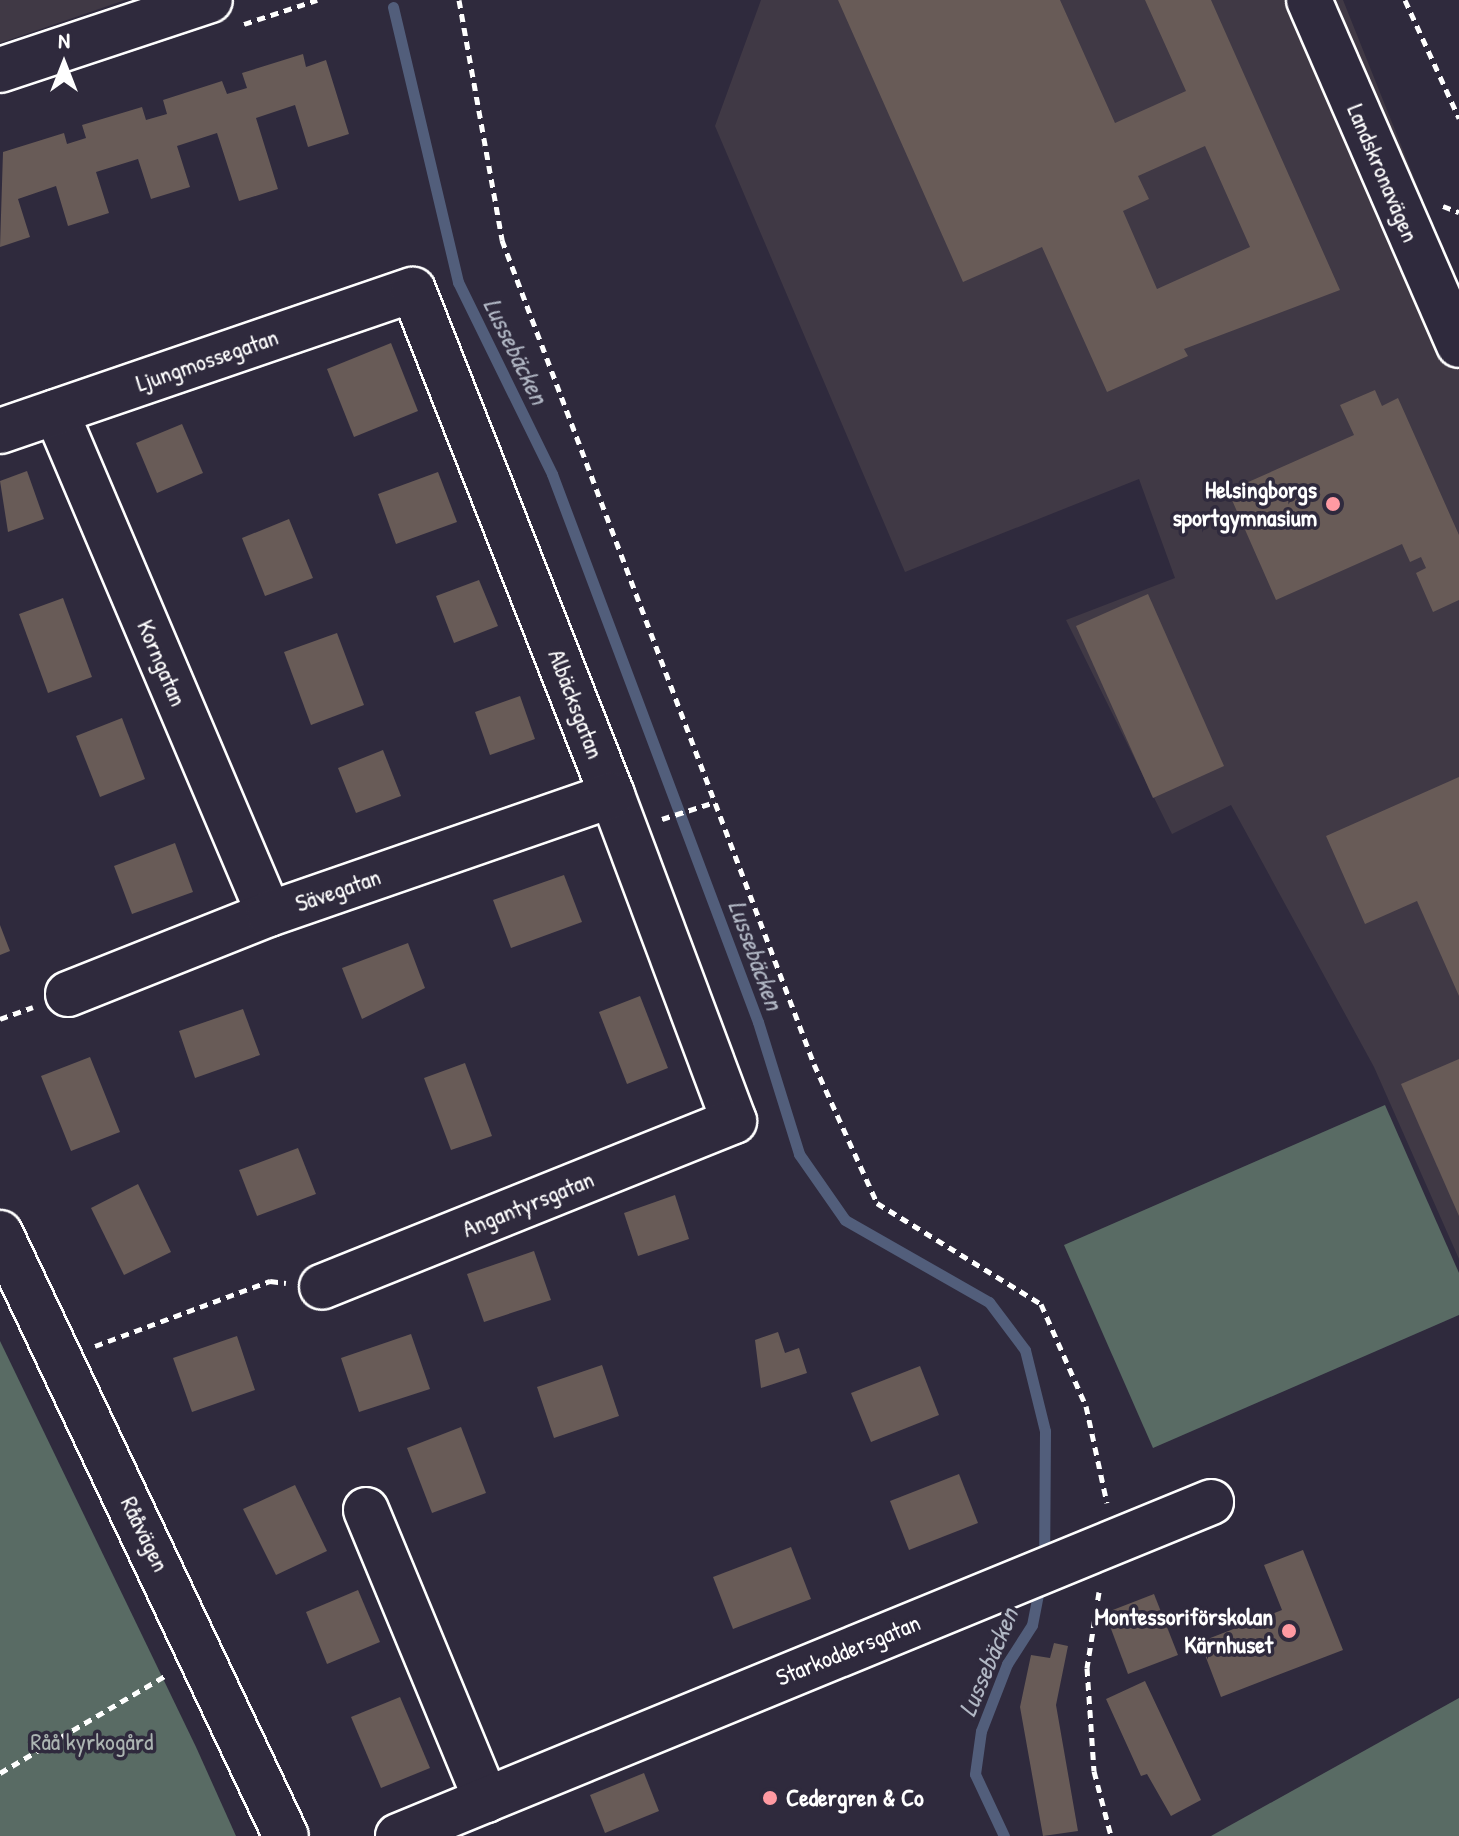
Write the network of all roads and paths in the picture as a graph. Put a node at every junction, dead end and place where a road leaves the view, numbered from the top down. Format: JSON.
{"nodes":[{"id":1,"x":210,"y":0,"type":"edge"},
{"id":2,"x":459,"y":0,"type":"edge"},
{"id":3,"x":1309,"y":0,"type":"edge"},
{"id":4,"x":1405,"y":0,"type":"edge"},
{"id":5,"x":0,"y":70,"type":"edge"},
{"id":6,"x":1459,"y":118,"type":"edge"},
{"id":7,"x":413,"y":290,"type":"joint"},
{"id":8,"x":1459,"y":345,"type":"edge"},
{"id":9,"x":56,"y":412,"type":"junction"},
{"id":10,"x":0,"y":431,"type":"edge"},
{"id":11,"x":612,"y":795,"type":"junction"},
{"id":12,"x":715,"y":802,"type":"junction"},
{"id":13,"x":659,"y":820,"type":"dead end"},
{"id":14,"x":269,"y":914,"type":"junction"},
{"id":15,"x":68,"y":994,"type":"dead end"},
{"id":16,"x":734,"y":1121,"type":"joint"},
{"id":17,"x":0,"y":1233,"type":"edge"},
{"id":18,"x":322,"y":1287,"type":"joint"},
{"id":19,"x":61,"y":1359,"type":"junction"},
{"id":20,"x":1211,"y":1502,"type":"dead end"},
{"id":21,"x":366,"y":1510,"type":"dead end"},
{"id":22,"x":1110,"y":1541,"type":"junction"},
{"id":23,"x":203,"y":1654,"type":"junction"},
{"id":24,"x":0,"y":1773,"type":"edge"},
{"id":25,"x":486,"y":1800,"type":"junction"},
{"id":26,"x":286,"y":1836,"type":"edge"},
{"id":27,"x":398,"y":1836,"type":"edge"},
{"id":28,"x":1111,"y":1836,"type":"edge"}],
"edges":[{"from":1,"to":5,"type":"street"},
{"from":2,"to":12,"type":"path"},
{"from":3,"to":8,"type":"street","name":"Landskronavägen"},
{"from":4,"to":6,"type":"path"},
{"from":7,"to":9,"type":"street","name":"Ljungmossegatan"},
{"from":7,"to":11,"type":"street","name":"Albäcksgatan"},
{"from":9,"to":10,"type":"street","name":"Ljungmossegatan"},
{"from":9,"to":14,"type":"street","name":"Korngatan"},
{"from":11,"to":14,"type":"street","name":"Sävegatan"},
{"from":11,"to":16,"type":"street","name":"Albäcksgatan"},
{"from":12,"to":13,"type":"path"},
{"from":12,"to":22,"type":"path"},
{"from":14,"to":15,"type":"street","name":"Sävegatan"},
{"from":16,"to":18,"type":"street","name":"Angantyrsgatan"},
{"from":17,"to":19,"type":"street","name":"Rååvägen"},
{"from":18,"to":19,"type":"path"},
{"from":19,"to":23,"type":"street","name":"Rååvägen"},
{"from":20,"to":22,"type":"street","name":"Starkoddersgatan"},
{"from":21,"to":25,"type":"street"},
{"from":22,"to":25,"type":"street","name":"Starkoddersgatan"},
{"from":22,"to":28,"type":"path"},
{"from":23,"to":24,"type":"path"},
{"from":23,"to":26,"type":"street","name":"Rååvägen"},
{"from":25,"to":27,"type":"street","name":"Starkoddersgatan"}]}
